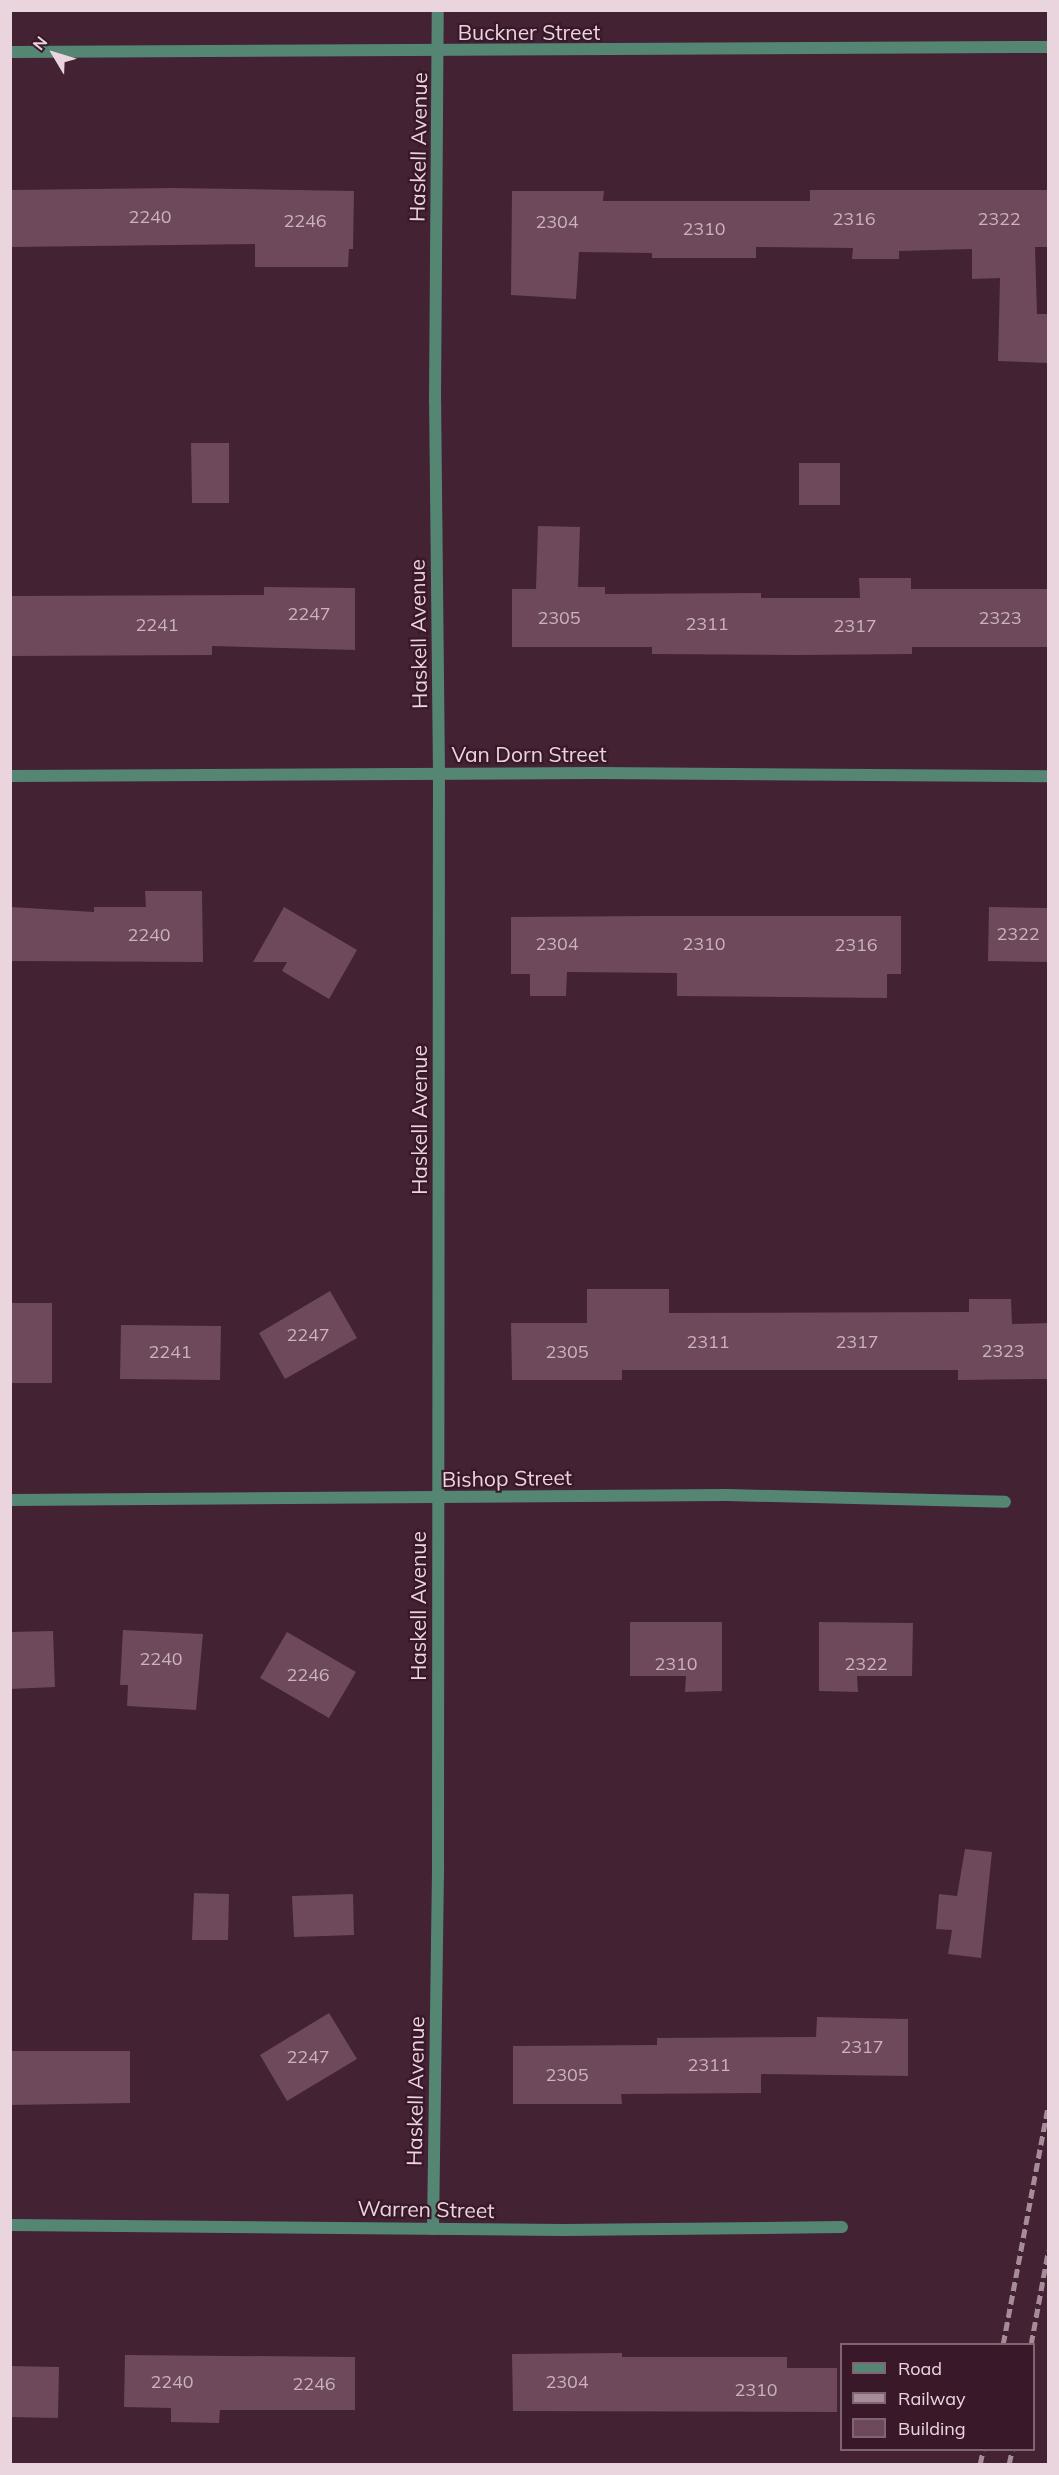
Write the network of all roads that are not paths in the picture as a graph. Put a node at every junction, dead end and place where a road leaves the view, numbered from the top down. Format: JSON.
{"nodes":[{"id":1,"x":438,"y":10,"type":"edge"},
{"id":2,"x":1048,"y":47,"type":"edge"},
{"id":3,"x":439,"y":51,"type":"junction"},
{"id":4,"x":10,"y":52,"type":"edge"},
{"id":5,"x":439,"y":774,"type":"junction"},
{"id":6,"x":10,"y":776,"type":"edge"},
{"id":7,"x":1048,"y":776,"type":"edge"},
{"id":8,"x":437,"y":1498,"type":"junction"},
{"id":9,"x":10,"y":1500,"type":"edge"},
{"id":10,"x":1005,"y":1502,"type":"dead end"},
{"id":11,"x":10,"y":2225,"type":"edge"},
{"id":12,"x":842,"y":2227,"type":"dead end"},
{"id":13,"x":433,"y":2229,"type":"junction"}],
"edges":[{"from":1,"to":3,"type":"street","name":"Haskell Avenue"},
{"from":2,"to":3,"type":"street","name":"Buckner Street"},
{"from":3,"to":4,"type":"street","name":"Buckner Street"},
{"from":3,"to":5,"type":"street","name":"Haskell Avenue"},
{"from":5,"to":6,"type":"street","name":"Van Dorn Street"},
{"from":5,"to":7,"type":"street","name":"Van Dorn Street"},
{"from":5,"to":8,"type":"street","name":"Haskell Avenue"},
{"from":8,"to":9,"type":"street","name":"Bishop Street"},
{"from":8,"to":10,"type":"street","name":"Bishop Street"},
{"from":8,"to":13,"type":"street","name":"Haskell Avenue"},
{"from":11,"to":13,"type":"street","name":"Warren Street"},
{"from":12,"to":13,"type":"street","name":"Warren Street"}]}
